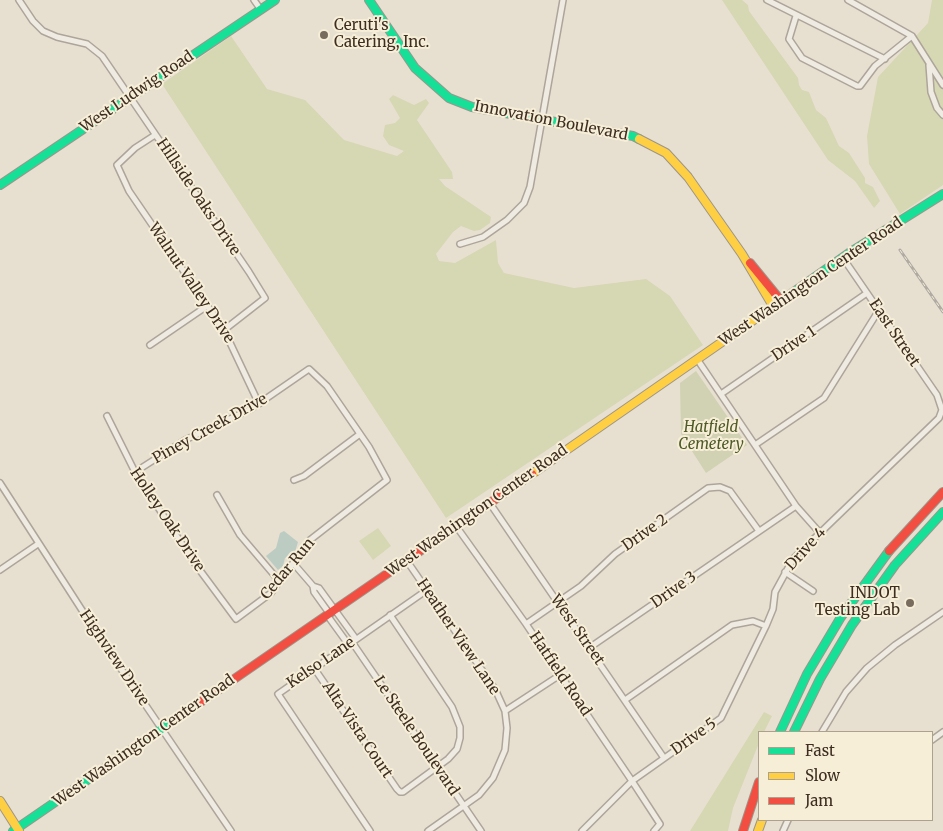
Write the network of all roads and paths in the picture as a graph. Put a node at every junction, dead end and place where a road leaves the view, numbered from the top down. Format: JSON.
{"nodes":[{"id":1,"x":18,"y":0,"type":"edge"},
{"id":2,"x":254,"y":0,"type":"edge"},
{"id":3,"x":275,"y":0,"type":"edge"},
{"id":4,"x":365,"y":0,"type":"edge"},
{"id":5,"x":369,"y":0,"type":"edge"},
{"id":6,"x":563,"y":0,"type":"edge"},
{"id":7,"x":767,"y":0,"type":"edge"},
{"id":8,"x":848,"y":0,"type":"edge"},
{"id":9,"x":261,"y":10,"type":"junction"},
{"id":10,"x":376,"y":12,"type":"junction"},
{"id":11,"x":796,"y":16,"type":"junction"},
{"id":12,"x":912,"y":36,"type":"junction"},
{"id":13,"x":885,"y":59,"type":"junction"},
{"id":14,"x":929,"y":65,"type":"junction"},
{"id":15,"x":943,"y":85,"type":"edge"},
{"id":16,"x":130,"y":96,"type":"junction"},
{"id":17,"x":943,"y":115,"type":"edge"},
{"id":18,"x":542,"y":119,"type":"junction"},
{"id":19,"x":155,"y":135,"type":"junction"},
{"id":20,"x":0,"y":186,"type":"edge"},
{"id":21,"x":943,"y":194,"type":"edge"},
{"id":22,"x":460,"y":244,"type":"dead end"},
{"id":23,"x":742,"y":254,"type":"junction"},
{"id":24,"x":843,"y":258,"type":"junction"},
{"id":25,"x":867,"y":293,"type":"junction"},
{"id":26,"x":781,"y":301,"type":"junction"},
{"id":27,"x":207,"y":306,"type":"junction"},
{"id":28,"x":773,"y":306,"type":"junction"},
{"id":29,"x":879,"y":310,"type":"junction"},
{"id":30,"x":224,"y":330,"type":"junction"},
{"id":31,"x":150,"y":345,"type":"dead end"},
{"id":32,"x":697,"y":359,"type":"junction"},
{"id":33,"x":721,"y":394,"type":"junction"},
{"id":34,"x":259,"y":404,"type":"junction"},
{"id":35,"x":942,"y":410,"type":"edge"},
{"id":36,"x":107,"y":416,"type":"dead end"},
{"id":37,"x":360,"y":434,"type":"junction"},
{"id":38,"x":755,"y":445,"type":"junction"},
{"id":39,"x":135,"y":472,"type":"junction"},
{"id":40,"x":294,"y":480,"type":"dead end"},
{"id":41,"x":0,"y":483,"type":"edge"},
{"id":42,"x":943,"y":492,"type":"edge"},
{"id":43,"x":217,"y":495,"type":"dead end"},
{"id":44,"x":489,"y":502,"type":"junction"},
{"id":45,"x":796,"y":506,"type":"junction"},
{"id":46,"x":943,"y":512,"type":"edge"},
{"id":47,"x":456,"y":526,"type":"junction"},
{"id":48,"x":759,"y":531,"type":"junction"},
{"id":49,"x":820,"y":533,"type":"junction"},
{"id":50,"x":38,"y":544,"type":"junction"},
{"id":51,"x":407,"y":561,"type":"junction"},
{"id":52,"x":294,"y":564,"type":"junction"},
{"id":53,"x":0,"y":570,"type":"edge"},
{"id":54,"x":784,"y":572,"type":"junction"},
{"id":55,"x":280,"y":582,"type":"junction"},
{"id":56,"x":427,"y":590,"type":"junction"},
{"id":57,"x":814,"y":591,"type":"dead end"},
{"id":58,"x":557,"y":602,"type":"junction"},
{"id":59,"x":331,"y":612,"type":"junction"},
{"id":60,"x":943,"y":612,"type":"edge"},
{"id":61,"x":390,"y":615,"type":"junction"},
{"id":62,"x":236,"y":619,"type":"joint"},
{"id":63,"x":526,"y":624,"type":"junction"},
{"id":64,"x":766,"y":626,"type":"junction"},
{"id":65,"x":352,"y":642,"type":"junction"},
{"id":66,"x":590,"y":648,"type":"junction"},
{"id":67,"x":314,"y":668,"type":"junction"},
{"id":68,"x":560,"y":675,"type":"junction"},
{"id":69,"x":625,"y":700,"type":"junction"},
{"id":70,"x":505,"y":711,"type":"junction"},
{"id":71,"x":162,"y":729,"type":"junction"},
{"id":72,"x":780,"y":731,"type":"edge"},
{"id":73,"x":794,"y":731,"type":"edge"},
{"id":74,"x":823,"y":731,"type":"edge"},
{"id":75,"x":664,"y":758,"type":"junction"},
{"id":76,"x":438,"y":768,"type":"junction"},
{"id":77,"x":632,"y":781,"type":"junction"},
{"id":78,"x":758,"y":785,"type":"edge"},
{"id":79,"x":0,"y":801,"type":"edge"},
{"id":80,"x":464,"y":806,"type":"junction"},
{"id":81,"x":16,"y":830,"type":"edge"},
{"id":82,"x":231,"y":831,"type":"edge"},
{"id":83,"x":370,"y":831,"type":"edge"},
{"id":84,"x":428,"y":831,"type":"edge"},
{"id":85,"x":480,"y":831,"type":"edge"},
{"id":86,"x":582,"y":831,"type":"edge"},
{"id":87,"x":654,"y":831,"type":"edge"},
{"id":88,"x":744,"y":831,"type":"edge"}],
"edges":[{"from":1,"to":16,"type":"street","name":"Hillside Oaks Drive"},
{"from":2,"to":9,"type":"street"},
{"from":3,"to":9,"type":"main road","name":"West Ludwig Road"},
{"from":4,"to":10,"type":"main road","name":"Innovation Boulevard"},
{"from":5,"to":10,"type":"main road","name":"Innovation Boulevard"},
{"from":6,"to":18,"type":"street"},
{"from":7,"to":11,"type":"street"},
{"from":8,"to":12,"type":"street"},
{"from":9,"to":16,"type":"main road","name":"West Ludwig Road"},
{"from":10,"to":18,"type":"main road","name":"Innovation Boulevard"},
{"from":11,"to":13,"type":"street"},
{"from":11,"to":13,"type":"street"},
{"from":12,"to":13,"type":"street"},
{"from":12,"to":14,"type":"street"},
{"from":14,"to":15,"type":"street"},
{"from":14,"to":17,"type":"street"},
{"from":16,"to":19,"type":"street","name":"Hillside Oaks Drive"},
{"from":16,"to":20,"type":"main road","name":"West Ludwig Road"},
{"from":18,"to":22,"type":"street"},
{"from":18,"to":23,"type":"main road","name":"Innovation Boulevard"},
{"from":19,"to":27,"type":"street","name":"Walnut Valley Drive"},
{"from":19,"to":30,"type":"street","name":"Hillside Oaks Drive"},
{"from":21,"to":24,"type":"main road","name":"West Washington Center Road"},
{"from":23,"to":26,"type":"main road","name":"Innovation Boulevard"},
{"from":23,"to":28,"type":"main road","name":"Innovation Boulevard"},
{"from":24,"to":25,"type":"street","name":"East Street"},
{"from":24,"to":26,"type":"main road","name":"West Washington Center Road"},
{"from":25,"to":29,"type":"street","name":"East Street"},
{"from":25,"to":33,"type":"street","name":"Drive 1"},
{"from":26,"to":28,"type":"main road","name":"West Washington Center Road"},
{"from":27,"to":30,"type":"street","name":"Walnut Valley Drive"},
{"from":27,"to":31,"type":"street"},
{"from":28,"to":32,"type":"main road","name":"West Washington Center Road"},
{"from":29,"to":35,"type":"street","name":"East Street"},
{"from":29,"to":38,"type":"street"},
{"from":30,"to":34,"type":"street","name":"Walnut Valley Drive"},
{"from":32,"to":33,"type":"street"},
{"from":32,"to":44,"type":"main road","name":"West Washington Center Road"},
{"from":33,"to":38,"type":"street"},
{"from":34,"to":37,"type":"street","name":"Piney Creek Drive"},
{"from":34,"to":39,"type":"street","name":"Piney Creek Drive"},
{"from":35,"to":49,"type":"street","name":"Drive 4"},
{"from":36,"to":39,"type":"street","name":"Holley Oak Drive"},
{"from":37,"to":40,"type":"street"},
{"from":37,"to":52,"type":"street","name":"Cedar Run"},
{"from":38,"to":45,"type":"street"},
{"from":39,"to":62,"type":"street","name":"Holley Oak Drive"},
{"from":41,"to":50,"type":"street","name":"Highview Drive"},
{"from":42,"to":72,"type":"main road"},
{"from":43,"to":55,"type":"street"},
{"from":44,"to":47,"type":"main road","name":"West Washington Center Road"},
{"from":44,"to":58,"type":"street","name":"West Street"},
{"from":45,"to":48,"type":"street","name":"Drive 3"},
{"from":45,"to":49,"type":"street"},
{"from":46,"to":73,"type":"main road"},
{"from":47,"to":51,"type":"main road","name":"West Washington Center Road"},
{"from":47,"to":63,"type":"street","name":"Hatfield Road"},
{"from":48,"to":58,"type":"street","name":"Drive 2"},
{"from":48,"to":66,"type":"street","name":"Drive 3"},
{"from":49,"to":54,"type":"street","name":"Drive 4"},
{"from":50,"to":53,"type":"street"},
{"from":50,"to":71,"type":"street","name":"Highview Drive"},
{"from":51,"to":56,"type":"street","name":"Heather View Lane"},
{"from":51,"to":59,"type":"main road","name":"West Washington Center Road"},
{"from":52,"to":55,"type":"street","name":"Cedar Run"},
{"from":52,"to":59,"type":"street"},
{"from":54,"to":57,"type":"street"},
{"from":54,"to":64,"type":"street","name":"Drive 4"},
{"from":55,"to":62,"type":"street","name":"Cedar Run"},
{"from":56,"to":61,"type":"street","name":"Kelso Lane"},
{"from":56,"to":70,"type":"street","name":"Heather View Lane"},
{"from":58,"to":63,"type":"street","name":"Drive 2"},
{"from":58,"to":66,"type":"street","name":"West Street"},
{"from":59,"to":65,"type":"street","name":"Le Steele Boulevard"},
{"from":59,"to":65,"type":"street","name":"Le Steele Boulevard"},
{"from":59,"to":71,"type":"main road","name":"West Washington Center Road"},
{"from":60,"to":74,"type":"street"},
{"from":61,"to":65,"type":"street","name":"Kelso Lane"},
{"from":61,"to":76,"type":"street"},
{"from":63,"to":68,"type":"street","name":"Hatfield Road"},
{"from":64,"to":69,"type":"street"},
{"from":64,"to":75,"type":"street","name":"Drive 5"},
{"from":65,"to":67,"type":"street","name":"Kelso Lane"},
{"from":65,"to":76,"type":"street","name":"Le Steele Boulevard"},
{"from":66,"to":69,"type":"street","name":"West Street"},
{"from":67,"to":76,"type":"street","name":"Alta Vista Court"},
{"from":67,"to":83,"type":"street","name":"Kelso Lane"},
{"from":68,"to":70,"type":"street"},
{"from":68,"to":77,"type":"street","name":"Hatfield Road"},
{"from":69,"to":75,"type":"street","name":"West Street"},
{"from":70,"to":80,"type":"street","name":"Heather View Lane"},
{"from":71,"to":81,"type":"main road","name":"West Washington Center Road"},
{"from":71,"to":82,"type":"street","name":"Highview Drive"},
{"from":75,"to":77,"type":"street","name":"Drive 5"},
{"from":76,"to":80,"type":"street","name":"Le Steele Boulevard"},
{"from":77,"to":86,"type":"street","name":"Drive 5"},
{"from":77,"to":87,"type":"street","name":"Hatfield Road"},
{"from":78,"to":88,"type":"main road"},
{"from":79,"to":81,"type":"main road"},
{"from":80,"to":84,"type":"street","name":"Heather View Lane"},
{"from":80,"to":85,"type":"street","name":"Le Steele Boulevard"}]}
